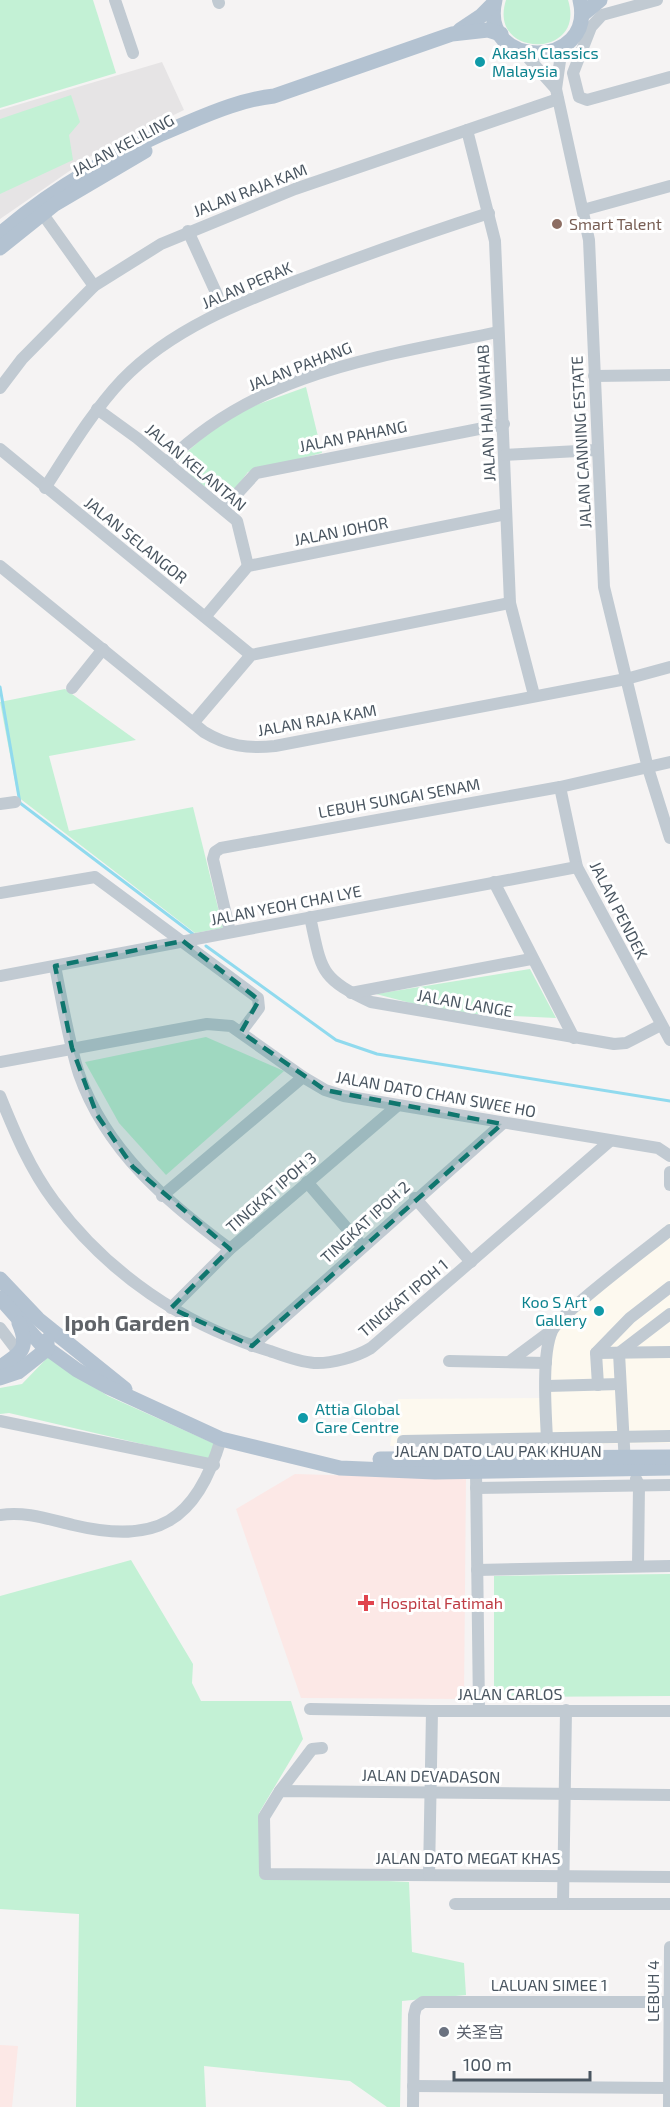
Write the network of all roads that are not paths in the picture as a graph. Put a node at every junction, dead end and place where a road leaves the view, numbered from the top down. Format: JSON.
{"nodes":[{"id":1,"x":116,"y":0,"type":"edge"},
{"id":2,"x":600,"y":0,"type":"edge"},
{"id":3,"x":657,"y":0,"type":"edge"},
{"id":4,"x":495,"y":2,"type":"edge"},
{"id":5,"x":581,"y":8,"type":"edge"},
{"id":6,"x":452,"y":34,"type":"junction"},
{"id":7,"x":501,"y":34,"type":"junction"},
{"id":8,"x":562,"y":47,"type":"junction"},
{"id":9,"x":523,"y":52,"type":"junction"},
{"id":10,"x":133,"y":53,"type":"dead end"},
{"id":11,"x":670,"y":77,"type":"edge"},
{"id":12,"x":557,"y":94,"type":"junction"},
{"id":13,"x":274,"y":96,"type":"junction"},
{"id":14,"x":468,"y":130,"type":"junction"},
{"id":15,"x":670,"y":186,"type":"edge"},
{"id":16,"x":583,"y":210,"type":"junction"},
{"id":17,"x":42,"y":213,"type":"junction"},
{"id":18,"x":489,"y":213,"type":"junction"},
{"id":19,"x":188,"y":231,"type":"junction"},
{"id":20,"x":0,"y":234,"type":"edge"},
{"id":21,"x":0,"y":248,"type":"edge"},
{"id":22,"x":94,"y":286,"type":"junction"},
{"id":23,"x":224,"y":310,"type":"junction"},
{"id":24,"x":498,"y":332,"type":"junction"},
{"id":25,"x":670,"y":375,"type":"edge"},
{"id":26,"x":594,"y":376,"type":"junction"},
{"id":27,"x":0,"y":388,"type":"edge"},
{"id":28,"x":97,"y":409,"type":"junction"},
{"id":29,"x":504,"y":424,"type":"junction"},
{"id":30,"x":0,"y":450,"type":"edge"},
{"id":31,"x":597,"y":450,"type":"junction"},
{"id":32,"x":505,"y":455,"type":"junction"},
{"id":33,"x":167,"y":462,"type":"junction"},
{"id":34,"x":45,"y":488,"type":"junction"},
{"id":35,"x":224,"y":508,"type":"junction"},
{"id":36,"x":506,"y":514,"type":"junction"},
{"id":37,"x":0,"y":566,"type":"edge"},
{"id":38,"x":248,"y":566,"type":"junction"},
{"id":39,"x":510,"y":603,"type":"junction"},
{"id":40,"x":205,"y":617,"type":"junction"},
{"id":41,"x":103,"y":649,"type":"junction"},
{"id":42,"x":251,"y":654,"type":"junction"},
{"id":43,"x":670,"y":667,"type":"edge"},
{"id":44,"x":626,"y":679,"type":"junction"},
{"id":45,"x":72,"y":688,"type":"dead end"},
{"id":46,"x":534,"y":695,"type":"junction"},
{"id":47,"x":194,"y":722,"type":"junction"},
{"id":48,"x":670,"y":762,"type":"edge"},
{"id":49,"x":648,"y":768,"type":"junction"},
{"id":50,"x":560,"y":787,"type":"junction"},
{"id":51,"x":15,"y":802,"type":"dead end"},
{"id":52,"x":0,"y":804,"type":"edge"},
{"id":53,"x":670,"y":838,"type":"edge"},
{"id":54,"x":577,"y":867,"type":"junction"},
{"id":55,"x":494,"y":882,"type":"junction"},
{"id":56,"x":0,"y":893,"type":"edge"},
{"id":57,"x":310,"y":917,"type":"junction"},
{"id":58,"x":230,"y":932,"type":"junction"},
{"id":59,"x":183,"y":941,"type":"junction"},
{"id":60,"x":531,"y":958,"type":"junction"},
{"id":61,"x":55,"y":966,"type":"junction"},
{"id":62,"x":0,"y":976,"type":"edge"},
{"id":63,"x":351,"y":993,"type":"junction"},
{"id":64,"x":662,"y":1025,"type":"junction"},
{"id":65,"x":241,"y":1032,"type":"junction"},
{"id":66,"x":574,"y":1038,"type":"junction"},
{"id":67,"x":670,"y":1040,"type":"edge"},
{"id":68,"x":72,"y":1048,"type":"junction"},
{"id":69,"x":0,"y":1062,"type":"edge"},
{"id":70,"x":303,"y":1077,"type":"junction"},
{"id":71,"x":0,"y":1096,"type":"edge"},
{"id":72,"x":397,"y":1106,"type":"junction"},
{"id":73,"x":502,"y":1124,"type":"junction"},
{"id":74,"x":610,"y":1141,"type":"junction"},
{"id":75,"x":670,"y":1156,"type":"edge"},
{"id":76,"x":670,"y":1172,"type":"edge"},
{"id":77,"x":307,"y":1182,"type":"junction"},
{"id":78,"x":670,"y":1185,"type":"edge"},
{"id":79,"x":162,"y":1196,"type":"junction"},
{"id":80,"x":416,"y":1198,"type":"junction"},
{"id":81,"x":670,"y":1230,"type":"edge"},
{"id":82,"x":362,"y":1246,"type":"junction"},
{"id":83,"x":230,"y":1250,"type":"junction"},
{"id":84,"x":471,"y":1262,"type":"junction"},
{"id":85,"x":1,"y":1287,"type":"edge"},
{"id":86,"x":670,"y":1287,"type":"edge"},
{"id":87,"x":171,"y":1308,"type":"junction"},
{"id":88,"x":670,"y":1314,"type":"edge"},
{"id":89,"x":16,"y":1318,"type":"junction"},
{"id":90,"x":0,"y":1328,"type":"edge"},
{"id":91,"x":552,"y":1330,"type":"junction"},
{"id":92,"x":45,"y":1344,"type":"junction"},
{"id":93,"x":252,"y":1346,"type":"junction"},
{"id":94,"x":670,"y":1352,"type":"edge"},
{"id":95,"x":20,"y":1353,"type":"junction"},
{"id":96,"x":596,"y":1353,"type":"junction"},
{"id":97,"x":619,"y":1353,"type":"junction"},
{"id":98,"x":449,"y":1361,"type":"dead end"},
{"id":99,"x":509,"y":1362,"type":"junction"},
{"id":100,"x":546,"y":1363,"type":"junction"},
{"id":101,"x":1,"y":1373,"type":"edge"},
{"id":102,"x":112,"y":1378,"type":"junction"},
{"id":103,"x":620,"y":1384,"type":"junction"},
{"id":104,"x":598,"y":1385,"type":"junction"},
{"id":105,"x":547,"y":1386,"type":"junction"},
{"id":106,"x":134,"y":1397,"type":"junction"},
{"id":107,"x":0,"y":1421,"type":"edge"},
{"id":108,"x":622,"y":1436,"type":"junction"},
{"id":109,"x":670,"y":1436,"type":"edge"},
{"id":110,"x":547,"y":1437,"type":"junction"},
{"id":111,"x":221,"y":1439,"type":"junction"},
{"id":112,"x":670,"y":1457,"type":"edge"},
{"id":113,"x":448,"y":1458,"type":"junction"},
{"id":114,"x":548,"y":1459,"type":"junction"},
{"id":115,"x":402,"y":1460,"type":"junction"},
{"id":116,"x":327,"y":1463,"type":"junction"},
{"id":117,"x":214,"y":1465,"type":"junction"},
{"id":118,"x":631,"y":1465,"type":"junction"},
{"id":119,"x":670,"y":1468,"type":"edge"},
{"id":120,"x":476,"y":1471,"type":"junction"},
{"id":121,"x":522,"y":1471,"type":"junction"},
{"id":122,"x":639,"y":1485,"type":"junction"},
{"id":123,"x":670,"y":1485,"type":"edge"},
{"id":124,"x":476,"y":1488,"type":"junction"},
{"id":125,"x":0,"y":1515,"type":"edge"},
{"id":126,"x":638,"y":1566,"type":"junction"},
{"id":127,"x":670,"y":1566,"type":"edge"},
{"id":128,"x":477,"y":1570,"type":"junction"},
{"id":129,"x":310,"y":1709,"type":"dead end"},
{"id":130,"x":479,"y":1710,"type":"junction"},
{"id":131,"x":566,"y":1710,"type":"junction"},
{"id":132,"x":432,"y":1711,"type":"junction"},
{"id":133,"x":670,"y":1711,"type":"edge"},
{"id":134,"x":322,"y":1748,"type":"dead end"},
{"id":135,"x":280,"y":1791,"type":"junction"},
{"id":136,"x":432,"y":1792,"type":"junction"},
{"id":137,"x":565,"y":1794,"type":"junction"},
{"id":138,"x":670,"y":1795,"type":"edge"},
{"id":139,"x":429,"y":1875,"type":"junction"},
{"id":140,"x":564,"y":1875,"type":"junction"},
{"id":141,"x":670,"y":1877,"type":"edge"},
{"id":142,"x":455,"y":1904,"type":"dead end"},
{"id":143,"x":563,"y":1904,"type":"junction"},
{"id":144,"x":670,"y":1904,"type":"edge"},
{"id":145,"x":670,"y":1947,"type":"edge"},
{"id":146,"x":670,"y":2002,"type":"edge"},
{"id":147,"x":413,"y":2086,"type":"junction"},
{"id":148,"x":669,"y":2088,"type":"edge"},
{"id":149,"x":413,"y":2107,"type":"edge"},
{"id":150,"x":669,"y":2107,"type":"edge"}],
"edges":[{"from":1,"to":10,"type":"street"},
{"from":2,"to":5,"type":"main road"},
{"from":3,"to":11,"type":"street"},
{"from":4,"to":6,"type":"main road"},
{"from":4,"to":7,"type":"main road"},
{"from":5,"to":8,"type":"main road"},
{"from":6,"to":7,"type":"main road","name":"JALAN KELILING"},
{"from":6,"to":13,"type":"main road","name":"JALAN KELILING"},
{"from":7,"to":9,"type":"main road"},
{"from":8,"to":9,"type":"main road"},
{"from":8,"to":12,"type":"street"},
{"from":9,"to":12,"type":"street","name":"JALAN CANNING ESTATE"},
{"from":12,"to":14,"type":"street","name":"JALAN RAJA KAM"},
{"from":12,"to":16,"type":"street","name":"JALAN CANNING ESTATE"},
{"from":13,"to":17,"type":"main road","name":"JALAN KELILING"},
{"from":13,"to":20,"type":"main road","name":"JALAN KELILING"},
{"from":14,"to":18,"type":"street","name":"JALAN HAJI WAHAB"},
{"from":14,"to":19,"type":"street","name":"JALAN RAJA KAM"},
{"from":15,"to":16,"type":"street"},
{"from":16,"to":26,"type":"street","name":"JALAN CANNING ESTATE"},
{"from":17,"to":21,"type":"main road","name":"JALAN KELILING"},
{"from":17,"to":22,"type":"street"},
{"from":18,"to":23,"type":"street","name":"JALAN PERAK"},
{"from":18,"to":24,"type":"street","name":"JALAN HAJI WAHAB"},
{"from":19,"to":22,"type":"street","name":"JALAN RAJA KAM"},
{"from":19,"to":23,"type":"street"},
{"from":22,"to":27,"type":"street","name":"JALAN RAJA KAM"},
{"from":23,"to":28,"type":"street","name":"JALAN PERAK"},
{"from":24,"to":29,"type":"street","name":"JALAN HAJI WAHAB"},
{"from":24,"to":33,"type":"street","name":"JALAN PAHANG"},
{"from":25,"to":26,"type":"street"},
{"from":26,"to":31,"type":"street","name":"JALAN CANNING ESTATE"},
{"from":28,"to":33,"type":"street","name":"JALAN KELANTAN"},
{"from":28,"to":34,"type":"street","name":"JALAN PERAK"},
{"from":29,"to":32,"type":"street","name":"JALAN HAJI WAHAB"},
{"from":29,"to":35,"type":"street","name":"JALAN PAHANG"},
{"from":30,"to":34,"type":"street","name":"JALAN SELANGOR"},
{"from":31,"to":32,"type":"street"},
{"from":31,"to":44,"type":"street","name":"JALAN CANNING ESTATE"},
{"from":32,"to":36,"type":"street","name":"JALAN HAJI WAHAB"},
{"from":33,"to":35,"type":"street","name":"JALAN KELANTAN"},
{"from":34,"to":40,"type":"street","name":"JALAN SELANGOR"},
{"from":35,"to":38,"type":"street","name":"JALAN KELANTAN"},
{"from":36,"to":38,"type":"street","name":"JALAN JOHOR"},
{"from":36,"to":39,"type":"street","name":"JALAN HAJI WAHAB"},
{"from":37,"to":41,"type":"street","name":"JALAN RAJA KAM"},
{"from":38,"to":40,"type":"street"},
{"from":39,"to":42,"type":"street"},
{"from":39,"to":46,"type":"street","name":"JALAN HAJI WAHAB"},
{"from":40,"to":42,"type":"street","name":"JALAN SELANGOR"},
{"from":41,"to":45,"type":"street"},
{"from":41,"to":47,"type":"street","name":"JALAN RAJA KAM"},
{"from":42,"to":47,"type":"street"},
{"from":43,"to":44,"type":"street","name":"JALAN RAJA KAM"},
{"from":44,"to":46,"type":"street","name":"JALAN RAJA KAM"},
{"from":44,"to":49,"type":"street","name":"JALAN CANNING ESTATE"},
{"from":46,"to":47,"type":"street","name":"JALAN RAJA KAM"},
{"from":48,"to":49,"type":"street","name":"LEBUH SUNGAI SENAM"},
{"from":49,"to":50,"type":"street","name":"LEBUH SUNGAI SENAM"},
{"from":49,"to":53,"type":"street","name":"JALAN CANNING ESTATE"},
{"from":50,"to":54,"type":"street","name":"JALAN PENDEK"},
{"from":50,"to":58,"type":"street","name":"LEBUH SUNGAI SENAM"},
{"from":51,"to":52,"type":"street"},
{"from":54,"to":55,"type":"street","name":"JALAN YEOH CHAI LYE"},
{"from":54,"to":64,"type":"street","name":"JALAN PENDEK"},
{"from":55,"to":57,"type":"street","name":"JALAN YEOH CHAI LYE"},
{"from":55,"to":60,"type":"street"},
{"from":56,"to":59,"type":"street"},
{"from":57,"to":58,"type":"street","name":"JALAN YEOH CHAI LYE"},
{"from":57,"to":63,"type":"street","name":"JALAN LANGE"},
{"from":58,"to":59,"type":"street","name":"JALAN YEOH CHAI LYE"},
{"from":59,"to":61,"type":"street","name":"JALAN YEOH CHAI LYE"},
{"from":59,"to":65,"type":"street"},
{"from":60,"to":63,"type":"street"},
{"from":60,"to":66,"type":"street"},
{"from":61,"to":62,"type":"street","name":"JALAN YEOH CHAI LYE"},
{"from":61,"to":68,"type":"street"},
{"from":63,"to":66,"type":"street","name":"JALAN LANGE"},
{"from":64,"to":66,"type":"street","name":"JALAN LANGE"},
{"from":64,"to":67,"type":"street","name":"JALAN PENDEK"},
{"from":65,"to":68,"type":"street","name":"JALAN DATO CHAN SWEE HO"},
{"from":65,"to":70,"type":"street","name":"JALAN DATO CHAN SWEE HO"},
{"from":68,"to":69,"type":"street","name":"JALAN DATO CHAN SWEE HO"},
{"from":68,"to":79,"type":"street"},
{"from":70,"to":72,"type":"street","name":"JALAN DATO CHAN SWEE HO"},
{"from":70,"to":79,"type":"street"},
{"from":71,"to":87,"type":"street","name":"TINGKAT IPOH 1"},
{"from":72,"to":73,"type":"street","name":"JALAN DATO CHAN SWEE HO"},
{"from":72,"to":77,"type":"street","name":"TINGKAT IPOH 3"},
{"from":73,"to":74,"type":"street","name":"JALAN DATO CHAN SWEE HO"},
{"from":73,"to":80,"type":"street","name":"TINGKAT IPOH 2"},
{"from":74,"to":75,"type":"street","name":"JALAN DATO CHAN SWEE HO"},
{"from":74,"to":84,"type":"street","name":"TINGKAT IPOH 1"},
{"from":76,"to":78,"type":"street"},
{"from":77,"to":82,"type":"street"},
{"from":77,"to":83,"type":"street","name":"TINGKAT IPOH 3"},
{"from":79,"to":83,"type":"street"},
{"from":80,"to":82,"type":"street","name":"TINGKAT IPOH 2"},
{"from":80,"to":84,"type":"street"},
{"from":81,"to":91,"type":"street"},
{"from":82,"to":93,"type":"street","name":"TINGKAT IPOH 2"},
{"from":83,"to":87,"type":"street","name":"TINGKAT IPOH 3"},
{"from":84,"to":93,"type":"street","name":"TINGKAT IPOH 1"},
{"from":85,"to":89,"type":"main road","name":"JALAN DATO LAU PAK KHUAN"},
{"from":85,"to":92,"type":"main road"},
{"from":85,"to":102,"type":"main road","name":"JALAN DATO LAU PAK KHUAN"},
{"from":86,"to":96,"type":"street"},
{"from":87,"to":93,"type":"street","name":"TINGKAT IPOH 1"},
{"from":88,"to":97,"type":"street"},
{"from":89,"to":92,"type":"main road","name":"JALAN DATO LAU PAK KHUAN"},
{"from":89,"to":95,"type":"main road"},
{"from":90,"to":95,"type":"street"},
{"from":91,"to":99,"type":"street"},
{"from":91,"to":100,"type":"street"},
{"from":92,"to":101,"type":"main road"},
{"from":92,"to":102,"type":"main road"},
{"from":92,"to":106,"type":"main road","name":"JALAN DATO LAU PAK KHUAN"},
{"from":94,"to":97,"type":"street"},
{"from":95,"to":101,"type":"main road"},
{"from":96,"to":97,"type":"street"},
{"from":96,"to":104,"type":"street"},
{"from":97,"to":103,"type":"street"},
{"from":98,"to":99,"type":"street"},
{"from":99,"to":100,"type":"street"},
{"from":100,"to":105,"type":"street"},
{"from":102,"to":106,"type":"main road","name":"JALAN DATO LAU PAK KHUAN"},
{"from":103,"to":104,"type":"street"},
{"from":103,"to":108,"type":"street"},
{"from":104,"to":105,"type":"street"},
{"from":105,"to":110,"type":"street"},
{"from":106,"to":111,"type":"main road","name":"JALAN DATO LAU PAK KHUAN"},
{"from":107,"to":117,"type":"street"},
{"from":108,"to":109,"type":"street"},
{"from":108,"to":110,"type":"street"},
{"from":108,"to":118,"type":"street"},
{"from":110,"to":114,"type":"street"},
{"from":110,"to":115,"type":"street"},
{"from":111,"to":116,"type":"main road","name":"JALAN DATO LAU PAK KHUAN"},
{"from":111,"to":117,"type":"street"},
{"from":112,"to":118,"type":"main road","name":"JALAN DATO LAU PAK KHUAN"},
{"from":113,"to":114,"type":"main road","name":"JALAN DATO LAU PAK KHUAN"},
{"from":113,"to":115,"type":"main road","name":"JALAN DATO LAU PAK KHUAN"},
{"from":113,"to":120,"type":"street"},
{"from":114,"to":118,"type":"main road","name":"JALAN DATO LAU PAK KHUAN"},
{"from":114,"to":121,"type":"street"},
{"from":115,"to":116,"type":"main road","name":"JALAN DATO LAU PAK KHUAN"},
{"from":116,"to":120,"type":"main road","name":"JALAN DATO LAU PAK KHUAN"},
{"from":117,"to":125,"type":"street"},
{"from":118,"to":119,"type":"main road","name":"JALAN DATO LAU PAK KHUAN"},
{"from":118,"to":121,"type":"main road","name":"JALAN DATO LAU PAK KHUAN"},
{"from":118,"to":122,"type":"street"},
{"from":120,"to":121,"type":"main road","name":"JALAN DATO LAU PAK KHUAN"},
{"from":120,"to":124,"type":"street"},
{"from":122,"to":123,"type":"street"},
{"from":122,"to":124,"type":"street"},
{"from":122,"to":126,"type":"street"},
{"from":124,"to":128,"type":"street"},
{"from":126,"to":127,"type":"street"},
{"from":126,"to":128,"type":"street"},
{"from":128,"to":130,"type":"street"},
{"from":129,"to":132,"type":"street","name":"JALAN CARLOS"},
{"from":130,"to":131,"type":"street","name":"JALAN CARLOS"},
{"from":130,"to":132,"type":"street","name":"JALAN CARLOS"},
{"from":131,"to":133,"type":"street","name":"JALAN CARLOS"},
{"from":131,"to":137,"type":"street"},
{"from":132,"to":136,"type":"street"},
{"from":134,"to":135,"type":"street"},
{"from":135,"to":136,"type":"street","name":"JALAN DEVADASON"},
{"from":135,"to":139,"type":"street","name":"JALAN DATO MEGAT KHAS"},
{"from":136,"to":137,"type":"street","name":"JALAN DEVADASON"},
{"from":136,"to":139,"type":"street"},
{"from":137,"to":138,"type":"street","name":"JALAN DEVADASON"},
{"from":137,"to":140,"type":"street"},
{"from":139,"to":140,"type":"street","name":"JALAN DATO MEGAT KHAS"},
{"from":140,"to":141,"type":"street","name":"JALAN DATO MEGAT KHAS"},
{"from":140,"to":143,"type":"street"},
{"from":142,"to":143,"type":"street"},
{"from":143,"to":144,"type":"street"},
{"from":145,"to":146,"type":"street","name":"LEBUH 4"},
{"from":146,"to":147,"type":"street","name":"LALUAN SIMEE 1"},
{"from":146,"to":148,"type":"street","name":"LEBUH 4"},
{"from":147,"to":148,"type":"street"},
{"from":147,"to":149,"type":"street"},
{"from":148,"to":150,"type":"street","name":"LEBUH 4"}]}
